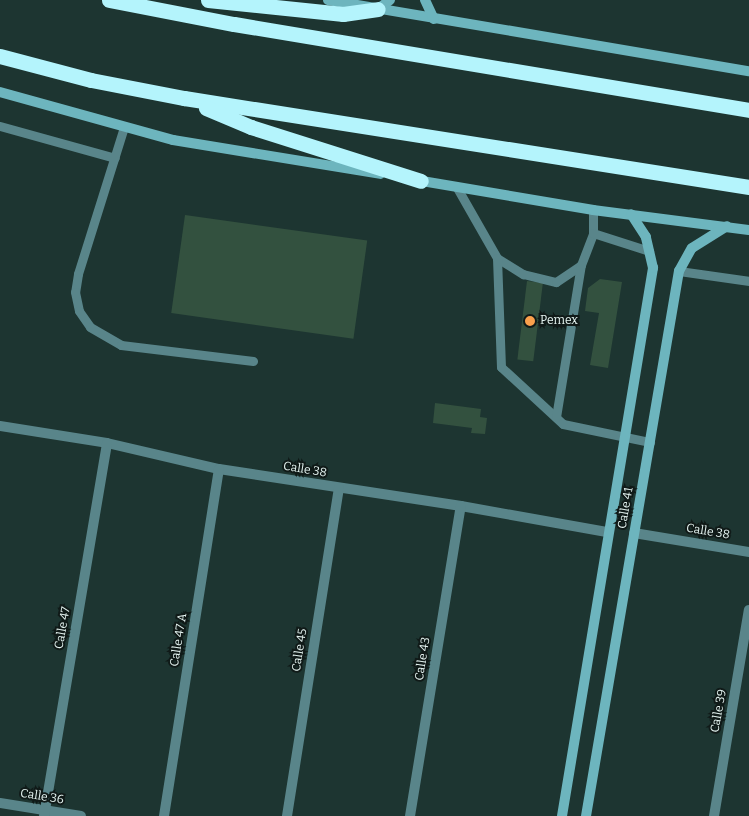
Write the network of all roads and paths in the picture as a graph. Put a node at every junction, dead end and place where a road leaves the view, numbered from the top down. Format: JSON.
{"nodes":[{"id":1,"x":109,"y":0,"type":"edge"},
{"id":2,"x":208,"y":0,"type":"edge"},
{"id":3,"x":328,"y":0,"type":"edge"},
{"id":4,"x":425,"y":0,"type":"edge"},
{"id":5,"x":384,"y":5,"type":"edge"},
{"id":6,"x":434,"y":19,"type":"junction"},
{"id":7,"x":0,"y":56,"type":"edge"},
{"id":8,"x":749,"y":71,"type":"edge"},
{"id":9,"x":0,"y":92,"type":"edge"},
{"id":10,"x":184,"y":98,"type":"junction"},
{"id":11,"x":749,"y":110,"type":"edge"},
{"id":12,"x":0,"y":126,"type":"edge"},
{"id":13,"x":124,"y":127,"type":"junction"},
{"id":14,"x":115,"y":158,"type":"junction"},
{"id":15,"x":422,"y":180,"type":"junction"},
{"id":16,"x":456,"y":186,"type":"junction"},
{"id":17,"x":749,"y":187,"type":"edge"},
{"id":18,"x":593,"y":210,"type":"junction"},
{"id":19,"x":631,"y":214,"type":"junction"},
{"id":20,"x":727,"y":226,"type":"junction"},
{"id":21,"x":749,"y":230,"type":"edge"},
{"id":22,"x":593,"y":233,"type":"junction"},
{"id":23,"x":649,"y":251,"type":"junction"},
{"id":24,"x":497,"y":258,"type":"junction"},
{"id":25,"x":581,"y":265,"type":"junction"},
{"id":26,"x":679,"y":271,"type":"junction"},
{"id":27,"x":749,"y":281,"type":"edge"},
{"id":28,"x":253,"y":361,"type":"dead end"},
{"id":29,"x":556,"y":417,"type":"junction"},
{"id":30,"x":0,"y":426,"type":"edge"},
{"id":31,"x":624,"y":437,"type":"junction"},
{"id":32,"x":650,"y":442,"type":"junction"},
{"id":33,"x":107,"y":443,"type":"junction"},
{"id":34,"x":219,"y":469,"type":"junction"},
{"id":35,"x":339,"y":488,"type":"junction"},
{"id":36,"x":461,"y":506,"type":"junction"},
{"id":37,"x":607,"y":532,"type":"junction"},
{"id":38,"x":634,"y":533,"type":"junction"},
{"id":39,"x":749,"y":552,"type":"edge"},
{"id":40,"x":749,"y":610,"type":"edge"},
{"id":41,"x":0,"y":803,"type":"edge"},
{"id":42,"x":45,"y":813,"type":"edge"},
{"id":43,"x":81,"y":816,"type":"edge"},
{"id":44,"x":164,"y":816,"type":"edge"},
{"id":45,"x":287,"y":816,"type":"edge"},
{"id":46,"x":410,"y":816,"type":"edge"},
{"id":47,"x":562,"y":816,"type":"edge"},
{"id":48,"x":586,"y":816,"type":"edge"},
{"id":49,"x":714,"y":816,"type":"edge"}],
"edges":[{"from":1,"to":11,"type":"highway"},
{"from":2,"to":5,"type":"highway"},
{"from":3,"to":5,"type":"main road"},
{"from":4,"to":6,"type":"main road"},
{"from":5,"to":6,"type":"main road"},
{"from":6,"to":8,"type":"main road"},
{"from":7,"to":10,"type":"highway"},
{"from":9,"to":13,"type":"main road"},
{"from":10,"to":15,"type":"highway"},
{"from":10,"to":17,"type":"highway"},
{"from":12,"to":14,"type":"lane"},
{"from":13,"to":14,"type":"lane"},
{"from":13,"to":15,"type":"main road"},
{"from":14,"to":28,"type":"lane"},
{"from":15,"to":16,"type":"main road"},
{"from":16,"to":18,"type":"main road"},
{"from":16,"to":24,"type":"lane"},
{"from":18,"to":19,"type":"main road"},
{"from":18,"to":22,"type":"lane"},
{"from":19,"to":20,"type":"main road"},
{"from":19,"to":23,"type":"main road","name":"Calle 41"},
{"from":20,"to":21,"type":"main road"},
{"from":20,"to":26,"type":"main road","name":"Calle 41"},
{"from":22,"to":23,"type":"lane"},
{"from":22,"to":25,"type":"lane"},
{"from":23,"to":31,"type":"main road","name":"Calle 41"},
{"from":24,"to":25,"type":"lane"},
{"from":24,"to":29,"type":"lane"},
{"from":25,"to":29,"type":"lane"},
{"from":26,"to":27,"type":"lane"},
{"from":26,"to":32,"type":"main road","name":"Calle 41"},
{"from":29,"to":31,"type":"lane"},
{"from":30,"to":33,"type":"street","name":"Calle 38"},
{"from":31,"to":32,"type":"lane"},
{"from":31,"to":37,"type":"main road","name":"Calle 41"},
{"from":32,"to":38,"type":"main road","name":"Calle 41"},
{"from":33,"to":34,"type":"street","name":"Calle 38"},
{"from":33,"to":42,"type":"street","name":"Calle 47"},
{"from":34,"to":35,"type":"street","name":"Calle 38"},
{"from":34,"to":44,"type":"street","name":"Calle 47 A"},
{"from":35,"to":36,"type":"street","name":"Calle 38"},
{"from":35,"to":45,"type":"street","name":"Calle 45"},
{"from":36,"to":37,"type":"street","name":"Calle 38"},
{"from":36,"to":46,"type":"street","name":"Calle 43"},
{"from":37,"to":47,"type":"main road","name":"Calle 41"},
{"from":38,"to":39,"type":"street","name":"Calle 38"},
{"from":38,"to":48,"type":"main road","name":"Calle 41"},
{"from":40,"to":49,"type":"street","name":"Calle 39"},
{"from":41,"to":42,"type":"street","name":"Calle 36"},
{"from":42,"to":43,"type":"street","name":"Calle 36"}]}
